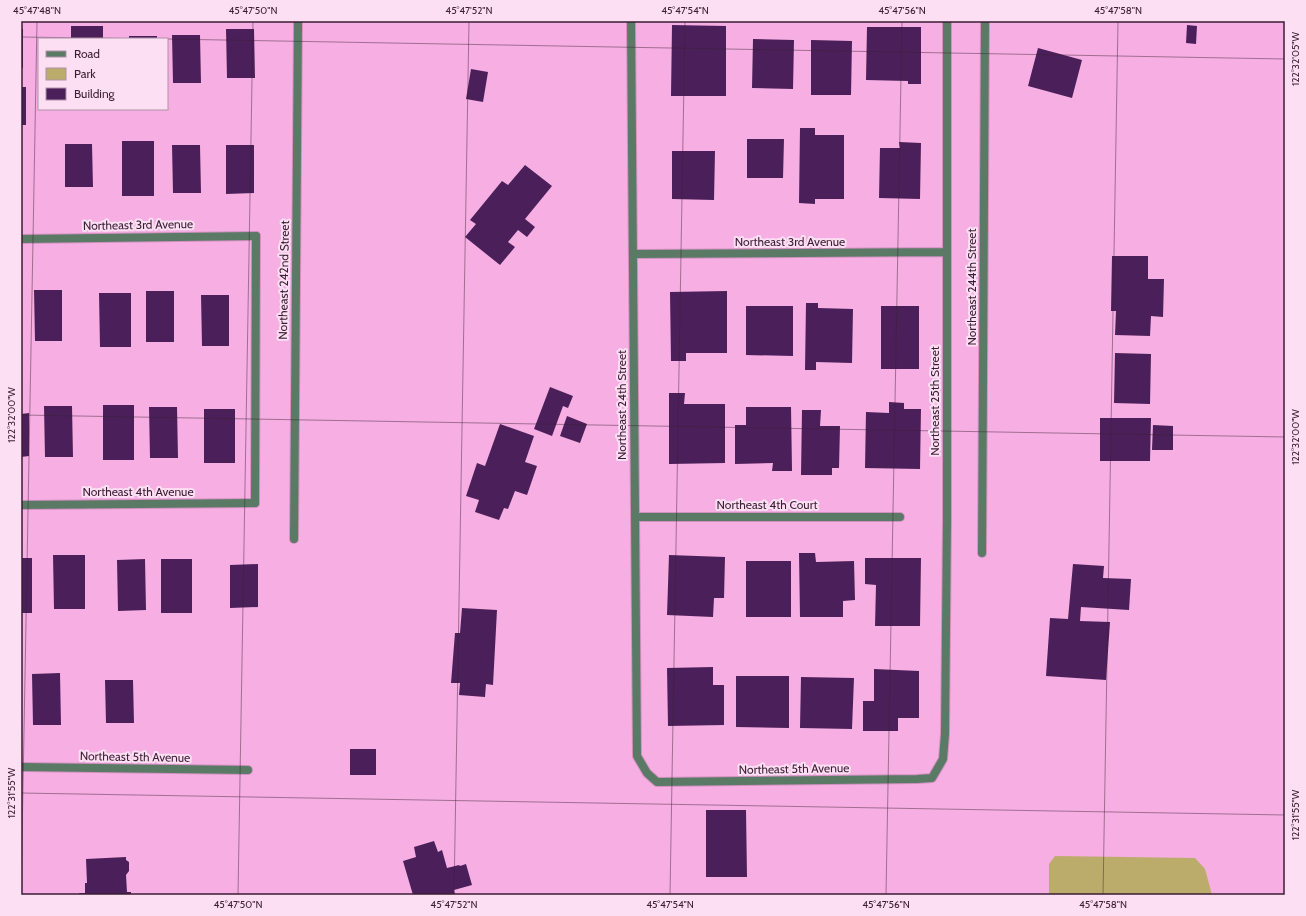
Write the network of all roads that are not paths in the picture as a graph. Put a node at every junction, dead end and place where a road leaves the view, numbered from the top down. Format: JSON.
{"nodes":[{"id":1,"x":298,"y":21,"type":"edge"},
{"id":2,"x":631,"y":21,"type":"edge"},
{"id":3,"x":947,"y":21,"type":"edge"},
{"id":4,"x":985,"y":21,"type":"edge"},
{"id":5,"x":21,"y":238,"type":"edge"},
{"id":6,"x":947,"y":252,"type":"junction"},
{"id":7,"x":633,"y":254,"type":"junction"},
{"id":8,"x":255,"y":503,"type":"joint"},
{"id":9,"x":21,"y":504,"type":"edge"},
{"id":10,"x":635,"y":517,"type":"junction"},
{"id":11,"x":900,"y":517,"type":"dead end"},
{"id":12,"x":294,"y":539,"type":"dead end"},
{"id":13,"x":982,"y":553,"type":"dead end"},
{"id":14,"x":21,"y":767,"type":"edge"},
{"id":15,"x":248,"y":770,"type":"dead end"},
{"id":16,"x":932,"y":778,"type":"joint"},
{"id":17,"x":657,"y":782,"type":"joint"}],
"edges":[{"from":1,"to":12,"type":"street","name":"Northeast 242nd Street"},
{"from":2,"to":7,"type":"street","name":"Northeast 24th Street"},
{"from":3,"to":6,"type":"street","name":"Northeast 25th Street"},
{"from":4,"to":13,"type":"street","name":"Northeast 244th Street"},
{"from":5,"to":8,"type":"street","name":"Northeast 3rd Avenue"},
{"from":6,"to":7,"type":"street","name":"Northeast 3rd Avenue"},
{"from":6,"to":16,"type":"street","name":"Northeast 25th Street"},
{"from":7,"to":10,"type":"street","name":"Northeast 24th Street"},
{"from":8,"to":9,"type":"street","name":"Northeast 4th Avenue"},
{"from":10,"to":11,"type":"street","name":"Northeast 4th Court"},
{"from":10,"to":17,"type":"street","name":"Northeast 24th Street"},
{"from":14,"to":15,"type":"street","name":"Northeast 5th Avenue"},
{"from":16,"to":17,"type":"street","name":"Northeast 5th Avenue"}]}
